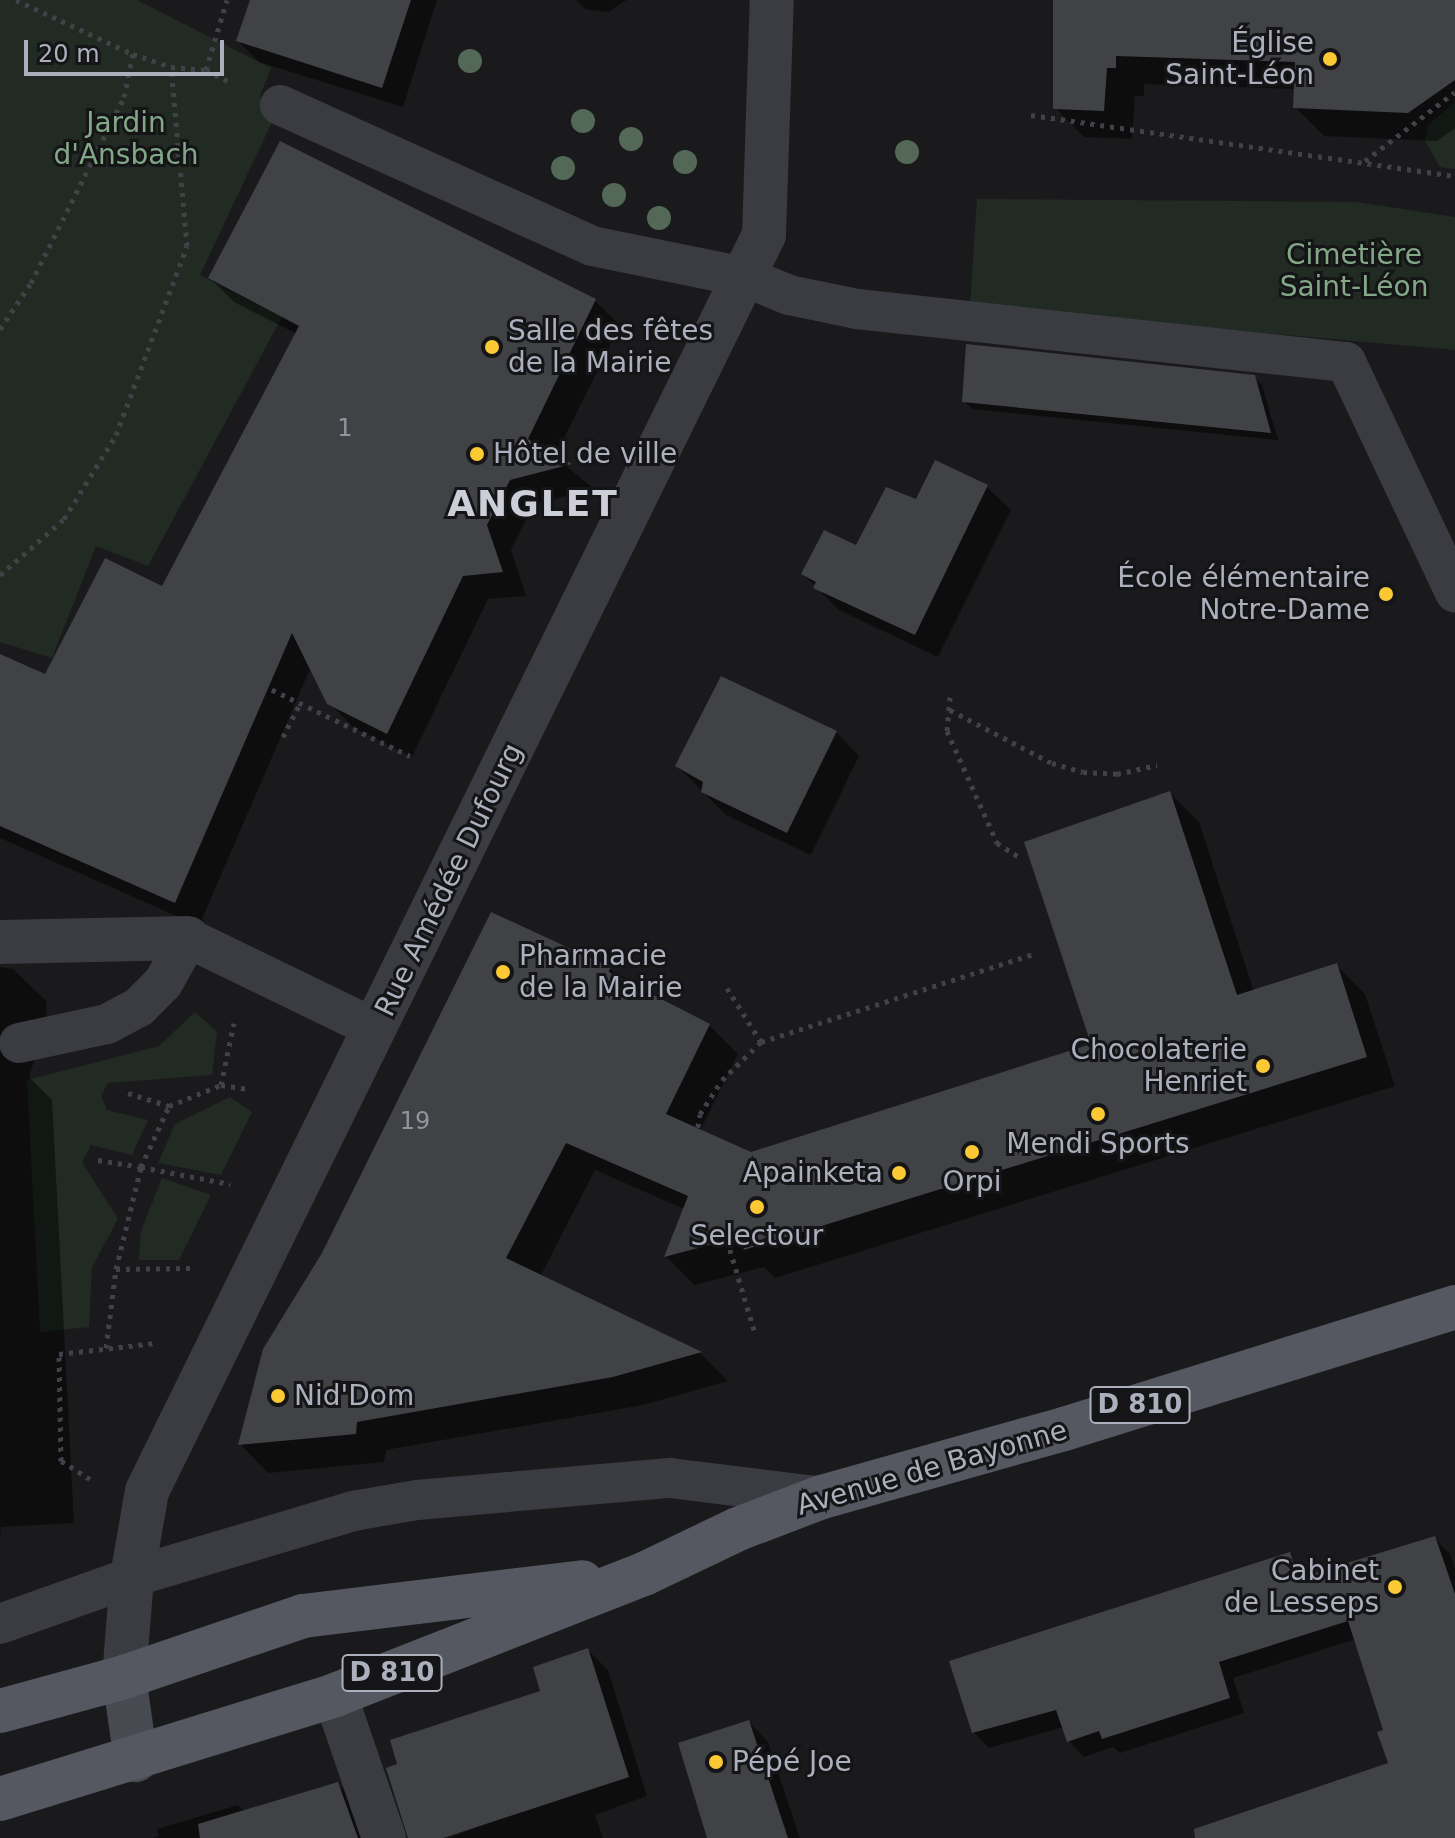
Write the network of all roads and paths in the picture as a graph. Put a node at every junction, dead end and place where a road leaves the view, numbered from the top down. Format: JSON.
{"nodes":[{"id":1,"x":16,"y":0,"type":"edge"},
{"id":2,"x":227,"y":0,"type":"edge"},
{"id":3,"x":772,"y":0,"type":"edge"},
{"id":4,"x":133,"y":54,"type":"junction"},
{"id":5,"x":171,"y":67,"type":"junction"},
{"id":6,"x":206,"y":70,"type":"junction"},
{"id":7,"x":1455,"y":92,"type":"edge"},
{"id":8,"x":280,"y":105,"type":"joint"},
{"id":9,"x":1031,"y":115,"type":"dead end"},
{"id":10,"x":1365,"y":161,"type":"junction"},
{"id":11,"x":1455,"y":176,"type":"edge"},
{"id":12,"x":745,"y":277,"type":"junction"},
{"id":13,"x":0,"y":329,"type":"edge"},
{"id":14,"x":283,"y":550,"type":"dead end"},
{"id":15,"x":0,"y":575,"type":"edge"},
{"id":16,"x":1455,"y":593,"type":"edge"},
{"id":17,"x":950,"y":697,"type":"dead end"},
{"id":18,"x":300,"y":703,"type":"junction"},
{"id":19,"x":950,"y":710,"type":"junction"},
{"id":20,"x":283,"y":737,"type":"dead end"},
{"id":21,"x":410,"y":756,"type":"dead end"},
{"id":22,"x":1157,"y":765,"type":"dead end"},
{"id":23,"x":1019,"y":857,"type":"dead end"},
{"id":24,"x":188,"y":938,"type":"junction"},
{"id":25,"x":0,"y":942,"type":"edge"},
{"id":26,"x":1034,"y":954,"type":"dead end"},
{"id":27,"x":727,"y":988,"type":"dead end"},
{"id":28,"x":235,"y":1018,"type":"dead end"},
{"id":29,"x":375,"y":1029,"type":"junction"},
{"id":30,"x":761,"y":1042,"type":"junction"},
{"id":31,"x":19,"y":1043,"type":"dead end"},
{"id":32,"x":221,"y":1085,"type":"junction"},
{"id":33,"x":251,"y":1089,"type":"dead end"},
{"id":34,"x":128,"y":1093,"type":"dead end"},
{"id":35,"x":169,"y":1106,"type":"junction"},
{"id":36,"x":98,"y":1160,"type":"dead end"},
{"id":37,"x":141,"y":1167,"type":"junction"},
{"id":38,"x":230,"y":1184,"type":"dead end"},
{"id":39,"x":193,"y":1268,"type":"dead end"},
{"id":40,"x":116,"y":1269,"type":"junction"},
{"id":41,"x":1455,"y":1307,"type":"edge"},
{"id":42,"x":754,"y":1330,"type":"dead end"},
{"id":43,"x":160,"y":1342,"type":"dead end"},
{"id":44,"x":106,"y":1348,"type":"junction"},
{"id":45,"x":98,"y":1483,"type":"dead end"},
{"id":46,"x":822,"y":1497,"type":"junction"},
{"id":47,"x":644,"y":1574,"type":"junction"},
{"id":48,"x":132,"y":1577,"type":"junction"},
{"id":49,"x":0,"y":1624,"type":"edge"},
{"id":50,"x":124,"y":1677,"type":"junction"},
{"id":51,"x":335,"y":1695,"type":"junction"},
{"id":52,"x":0,"y":1711,"type":"edge"},
{"id":53,"x":136,"y":1760,"type":"junction"},
{"id":54,"x":0,"y":1799,"type":"edge"},
{"id":55,"x":384,"y":1838,"type":"edge"}],
"edges":[{"from":1,"to":4,"type":"path"},
{"from":2,"to":6,"type":"path"},
{"from":3,"to":12,"type":"street","name":"Rue Amédée Dufourg"},
{"from":4,"to":5,"type":"path"},
{"from":4,"to":13,"type":"path"},
{"from":5,"to":6,"type":"path"},
{"from":5,"to":15,"type":"path"},
{"from":6,"to":8,"type":"path"},
{"from":7,"to":10,"type":"path"},
{"from":8,"to":12,"type":"lane"},
{"from":9,"to":10,"type":"path"},
{"from":10,"to":11,"type":"path"},
{"from":12,"to":16,"type":"lane"},
{"from":12,"to":29,"type":"street","name":"Rue Amédée Dufourg"},
{"from":14,"to":18,"type":"path"},
{"from":17,"to":19,"type":"path"},
{"from":18,"to":20,"type":"path"},
{"from":18,"to":21,"type":"path"},
{"from":19,"to":22,"type":"path"},
{"from":19,"to":23,"type":"path"},
{"from":24,"to":25,"type":"street"},
{"from":24,"to":29,"type":"lane"},
{"from":24,"to":31,"type":"lane"},
{"from":26,"to":30,"type":"path"},
{"from":27,"to":30,"type":"path"},
{"from":28,"to":32,"type":"path"},
{"from":29,"to":48,"type":"street","name":"Rue Amédée Dufourg"},
{"from":30,"to":42,"type":"path"},
{"from":32,"to":33,"type":"path"},
{"from":32,"to":35,"type":"path"},
{"from":34,"to":35,"type":"path"},
{"from":35,"to":37,"type":"path"},
{"from":36,"to":37,"type":"path"},
{"from":37,"to":38,"type":"path"},
{"from":37,"to":40,"type":"path"},
{"from":39,"to":40,"type":"path"},
{"from":40,"to":44,"type":"path"},
{"from":41,"to":46,"type":"main road","name":"Avenue de Bayonne","number":"D 810"},
{"from":43,"to":44,"type":"path"},
{"from":44,"to":45,"type":"path"},
{"from":46,"to":47,"type":"main road","name":"Avenue de Bayonne","number":"D 810"},
{"from":46,"to":48,"type":"lane"},
{"from":47,"to":50,"type":"main road","number":"D 810"},
{"from":47,"to":51,"type":"main road","number":"D 810"},
{"from":48,"to":49,"type":"lane"},
{"from":48,"to":50,"type":"street","name":"Rue Amédée Dufourg"},
{"from":50,"to":52,"type":"main road","number":"D 810"},
{"from":50,"to":53,"type":"street","name":"Rue Amédée Dufourg"},
{"from":51,"to":53,"type":"main road","number":"D 810"},
{"from":51,"to":55,"type":"street"},
{"from":53,"to":54,"type":"main road","number":"D 810"}]}
